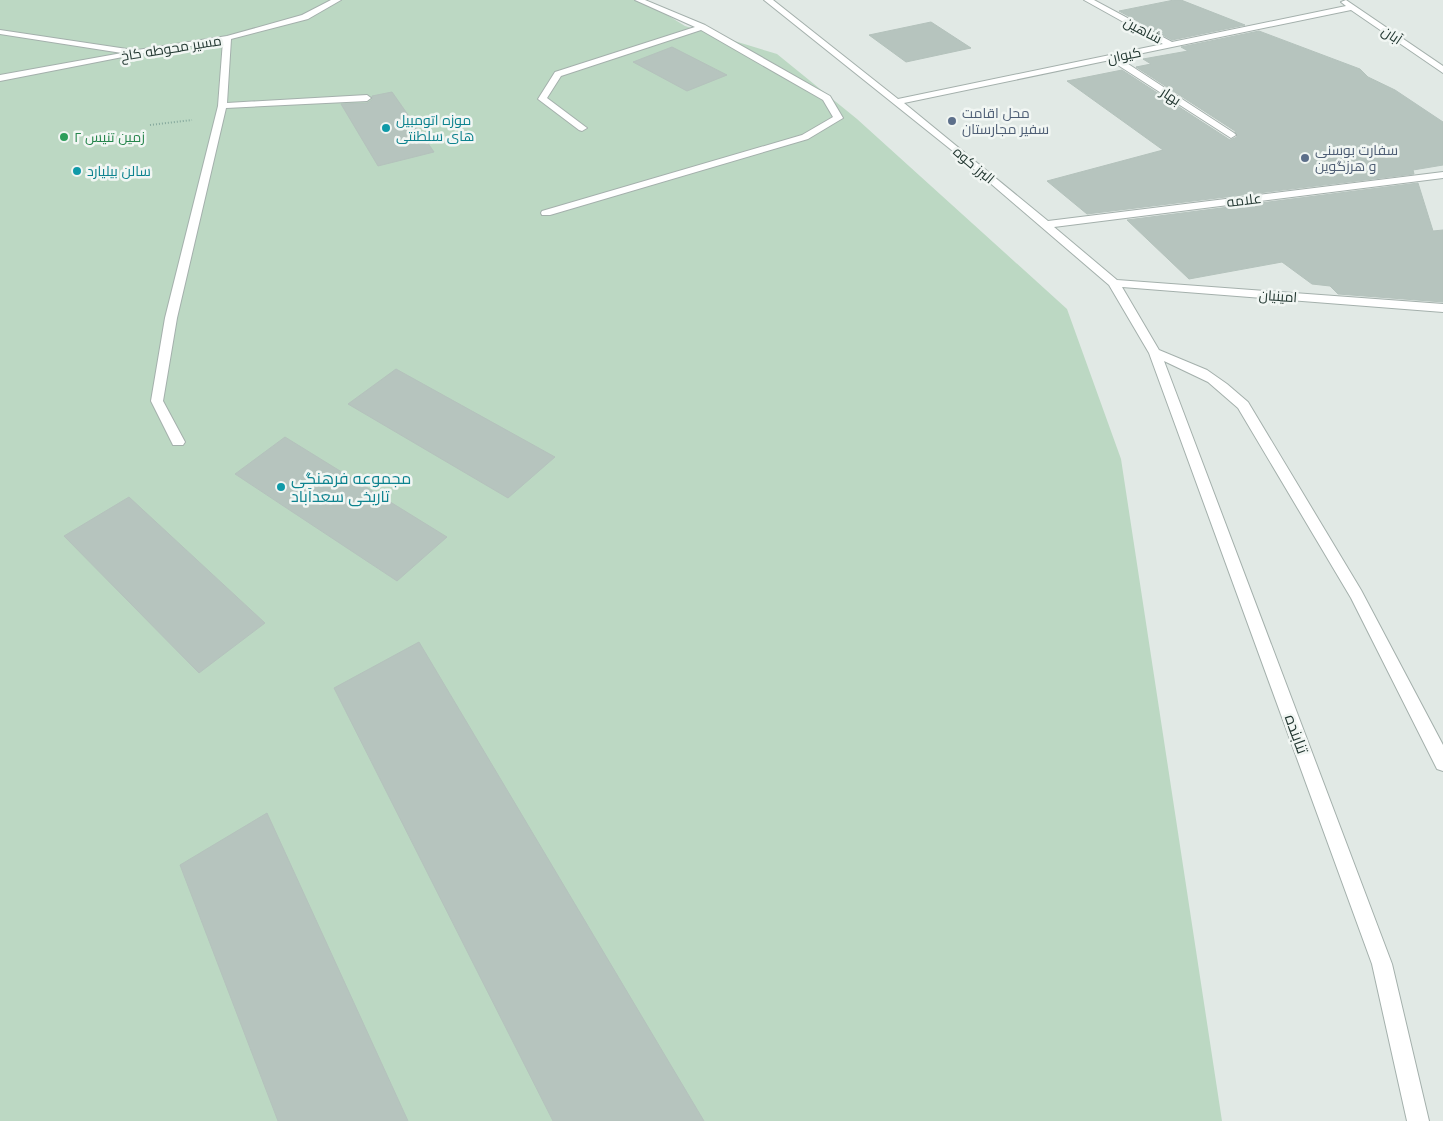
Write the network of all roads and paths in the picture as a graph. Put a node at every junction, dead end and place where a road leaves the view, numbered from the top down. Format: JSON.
{"nodes":[{"id":1,"x":337,"y":0,"type":"edge"},
{"id":2,"x":639,"y":0,"type":"edge"},
{"id":3,"x":768,"y":0,"type":"edge"},
{"id":4,"x":1088,"y":0,"type":"edge"},
{"id":5,"x":1341,"y":0,"type":"edge"},
{"id":6,"x":1352,"y":7,"type":"junction"},
{"id":7,"x":702,"y":27,"type":"junction"},
{"id":8,"x":0,"y":32,"type":"edge"},
{"id":9,"x":227,"y":38,"type":"junction"},
{"id":10,"x":1171,"y":45,"type":"junction"},
{"id":11,"x":138,"y":52,"type":"junction"},
{"id":12,"x":1111,"y":57,"type":"junction"},
{"id":13,"x":1443,"y":70,"type":"edge"},
{"id":14,"x":0,"y":78,"type":"edge"},
{"id":15,"x":367,"y":98,"type":"dead end"},
{"id":16,"x":897,"y":102,"type":"junction"},
{"id":17,"x":221,"y":111,"type":"junction"},
{"id":18,"x":150,"y":125,"type":"dead end"},
{"id":19,"x":582,"y":128,"type":"dead end"},
{"id":20,"x":1231,"y":136,"type":"dead end"},
{"id":21,"x":1443,"y":175,"type":"edge"},
{"id":22,"x":546,"y":213,"type":"dead end"},
{"id":23,"x":1044,"y":225,"type":"junction"},
{"id":24,"x":1114,"y":284,"type":"junction"},
{"id":25,"x":1443,"y":308,"type":"edge"},
{"id":26,"x":1155,"y":353,"type":"junction"},
{"id":27,"x":178,"y":442,"type":"dead end"},
{"id":28,"x":1443,"y":763,"type":"edge"},
{"id":29,"x":1418,"y":1121,"type":"edge"}],
"edges":[{"from":1,"to":9,"type":"street","name":"مسیر محوطه کاخ"},
{"from":2,"to":7,"type":"street"},
{"from":3,"to":16,"type":"street","name":"البرز کوه"},
{"from":4,"to":10,"type":"street","name":"شاهین"},
{"from":5,"to":6,"type":"street","name":"آبان"},
{"from":6,"to":10,"type":"street","name":"کیوان"},
{"from":6,"to":13,"type":"street","name":"آبان"},
{"from":7,"to":19,"type":"street"},
{"from":7,"to":22,"type":"street"},
{"from":8,"to":11,"type":"street"},
{"from":9,"to":11,"type":"street","name":"مسیر محوطه کاخ"},
{"from":9,"to":17,"type":"street"},
{"from":10,"to":12,"type":"street","name":"کیوان"},
{"from":11,"to":14,"type":"street","name":"مسیر محوطه کاخ"},
{"from":12,"to":16,"type":"street","name":"کیوان"},
{"from":12,"to":20,"type":"street","name":"بهار"},
{"from":15,"to":17,"type":"street"},
{"from":16,"to":23,"type":"street","name":"البرز کوه"},
{"from":17,"to":18,"type":"path"},
{"from":17,"to":27,"type":"street"},
{"from":21,"to":23,"type":"street","name":"علامه"},
{"from":23,"to":24,"type":"street","name":"البرز کوه"},
{"from":24,"to":25,"type":"street","name":"امینیان"},
{"from":24,"to":26,"type":"street","name":"البرز کوه"},
{"from":26,"to":28,"type":"street"},
{"from":26,"to":29,"type":"street","name":"تنابنده"}]}
